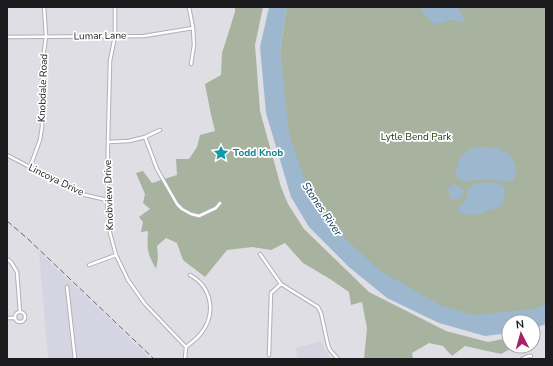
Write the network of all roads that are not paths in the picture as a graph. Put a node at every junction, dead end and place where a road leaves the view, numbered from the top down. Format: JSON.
{"nodes":[{"id":1,"x":44,"y":7,"type":"edge"},
{"id":2,"x":115,"y":7,"type":"edge"},
{"id":3,"x":188,"y":7,"type":"edge"},
{"id":4,"x":192,"y":28,"type":"junction"},
{"id":5,"x":46,"y":36,"type":"junction"},
{"id":6,"x":115,"y":36,"type":"junction"},
{"id":7,"x":7,"y":37,"type":"edge"},
{"id":8,"x":191,"y":64,"type":"dead end"},
{"id":9,"x":160,"y":130,"type":"dead end"},
{"id":10,"x":145,"y":137,"type":"junction"},
{"id":11,"x":108,"y":142,"type":"junction"},
{"id":12,"x":7,"y":155,"type":"edge"},
{"id":13,"x":30,"y":167,"type":"junction"},
{"id":14,"x":107,"y":200,"type":"junction"},
{"id":15,"x":220,"y":203,"type":"dead end"},
{"id":16,"x":260,"y":254,"type":"dead end"},
{"id":17,"x":116,"y":255,"type":"junction"},
{"id":18,"x":7,"y":259,"type":"edge"},
{"id":19,"x":89,"y":265,"type":"dead end"},
{"id":20,"x":190,"y":275,"type":"dead end"},
{"id":21,"x":282,"y":284,"type":"junction"},
{"id":22,"x":67,"y":287,"type":"dead end"},
{"id":23,"x":20,"y":312,"type":"junction"},
{"id":24,"x":7,"y":318,"type":"edge"},
{"id":25,"x":15,"y":318,"type":"junction"},
{"id":26,"x":186,"y":347,"type":"junction"},
{"id":27,"x":269,"y":354,"type":"dead end"},
{"id":28,"x":531,"y":356,"type":"dead end"},
{"id":29,"x":75,"y":359,"type":"edge"},
{"id":30,"x":184,"y":359,"type":"edge"},
{"id":31,"x":338,"y":359,"type":"edge"},
{"id":32,"x":522,"y":359,"type":"edge"}],
"edges":[{"from":1,"to":5,"type":"street","name":"Knobdale Road"},
{"from":2,"to":6,"type":"street","name":"Knobview Drive"},
{"from":3,"to":4,"type":"street"},
{"from":4,"to":6,"type":"street","name":"Lumar Lane"},
{"from":4,"to":8,"type":"street"},
{"from":5,"to":6,"type":"street","name":"Lumar Lane"},
{"from":5,"to":7,"type":"street","name":"Lumar Lane"},
{"from":5,"to":13,"type":"street","name":"Knobdale Road"},
{"from":6,"to":11,"type":"street","name":"Knobview Drive"},
{"from":9,"to":10,"type":"street"},
{"from":10,"to":11,"type":"street"},
{"from":10,"to":15,"type":"street"},
{"from":11,"to":14,"type":"street","name":"Knobview Drive"},
{"from":12,"to":13,"type":"street","name":"Lincoya Drive"},
{"from":13,"to":14,"type":"street","name":"Lincoya Drive"},
{"from":14,"to":17,"type":"street","name":"Knobview Drive"},
{"from":16,"to":21,"type":"street"},
{"from":17,"to":19,"type":"street"},
{"from":17,"to":26,"type":"street","name":"Knobview Drive"},
{"from":18,"to":23,"type":"street"},
{"from":20,"to":26,"type":"street"},
{"from":21,"to":27,"type":"street"},
{"from":21,"to":31,"type":"street"},
{"from":22,"to":29,"type":"street"},
{"from":23,"to":25,"type":"street"},
{"from":23,"to":25,"type":"street"},
{"from":24,"to":25,"type":"street"},
{"from":26,"to":30,"type":"street"},
{"from":28,"to":32,"type":"street"}]}
